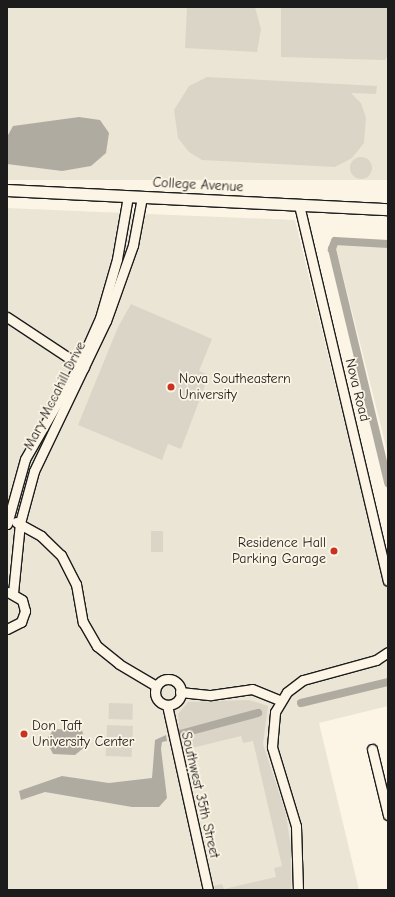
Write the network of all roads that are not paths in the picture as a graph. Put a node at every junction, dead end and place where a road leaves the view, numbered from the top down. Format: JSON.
{"nodes":[{"id":1,"x":7,"y":190,"type":"edge"},
{"id":2,"x":128,"y":196,"type":"junction"},
{"id":3,"x":142,"y":197,"type":"junction"},
{"id":4,"x":300,"y":205,"type":"junction"},
{"id":5,"x":388,"y":209,"type":"edge"},
{"id":6,"x":117,"y":259,"type":"junction"},
{"id":7,"x":128,"y":262,"type":"junction"},
{"id":8,"x":7,"y":317,"type":"edge"},
{"id":9,"x":82,"y":367,"type":"junction"},
{"id":10,"x":7,"y":521,"type":"edge"},
{"id":11,"x":20,"y":523,"type":"junction"},
{"id":12,"x":388,"y":581,"type":"edge"},
{"id":13,"x":10,"y":593,"type":"edge"},
{"id":14,"x":7,"y":629,"type":"edge"},
{"id":15,"x":388,"y":652,"type":"edge"},
{"id":16,"x":156,"y":686,"type":"junction"},
{"id":17,"x":180,"y":692,"type":"junction"},
{"id":18,"x":280,"y":701,"type":"junction"},
{"id":19,"x":167,"y":705,"type":"junction"},
{"id":20,"x":372,"y":749,"type":"dead end"},
{"id":21,"x":388,"y":815,"type":"edge"},
{"id":22,"x":208,"y":890,"type":"edge"},
{"id":23,"x":298,"y":890,"type":"edge"}],
"edges":[{"from":1,"to":2,"type":"street","name":"College Avenue"},
{"from":2,"to":3,"type":"street","name":"College Avenue"},
{"from":2,"to":6,"type":"street","name":"Mary Mccahill Drive"},
{"from":3,"to":4,"type":"street","name":"College Avenue"},
{"from":3,"to":7,"type":"street","name":"Mary Mccahill Drive"},
{"from":4,"to":5,"type":"street","name":"College Avenue"},
{"from":4,"to":12,"type":"street","name":"Nova Road"},
{"from":6,"to":7,"type":"street"},
{"from":6,"to":9,"type":"street","name":"Mary Mccahill Drive"},
{"from":7,"to":9,"type":"street","name":"Mary Mccahill Drive"},
{"from":8,"to":9,"type":"street"},
{"from":9,"to":10,"type":"street","name":"Mary Mccahill Drive"},
{"from":9,"to":11,"type":"street","name":"Mary Mccahill Drive"},
{"from":10,"to":11,"type":"street"},
{"from":11,"to":13,"type":"street","name":"Mary Mccahill Drive"},
{"from":11,"to":16,"type":"street"},
{"from":13,"to":14,"type":"street"},
{"from":15,"to":18,"type":"street"},
{"from":16,"to":17,"type":"street"},
{"from":16,"to":19,"type":"street"},
{"from":17,"to":18,"type":"street"},
{"from":17,"to":19,"type":"street"},
{"from":18,"to":23,"type":"street"},
{"from":19,"to":22,"type":"street","name":"Southwest 35th Street"},
{"from":20,"to":21,"type":"street"}]}
